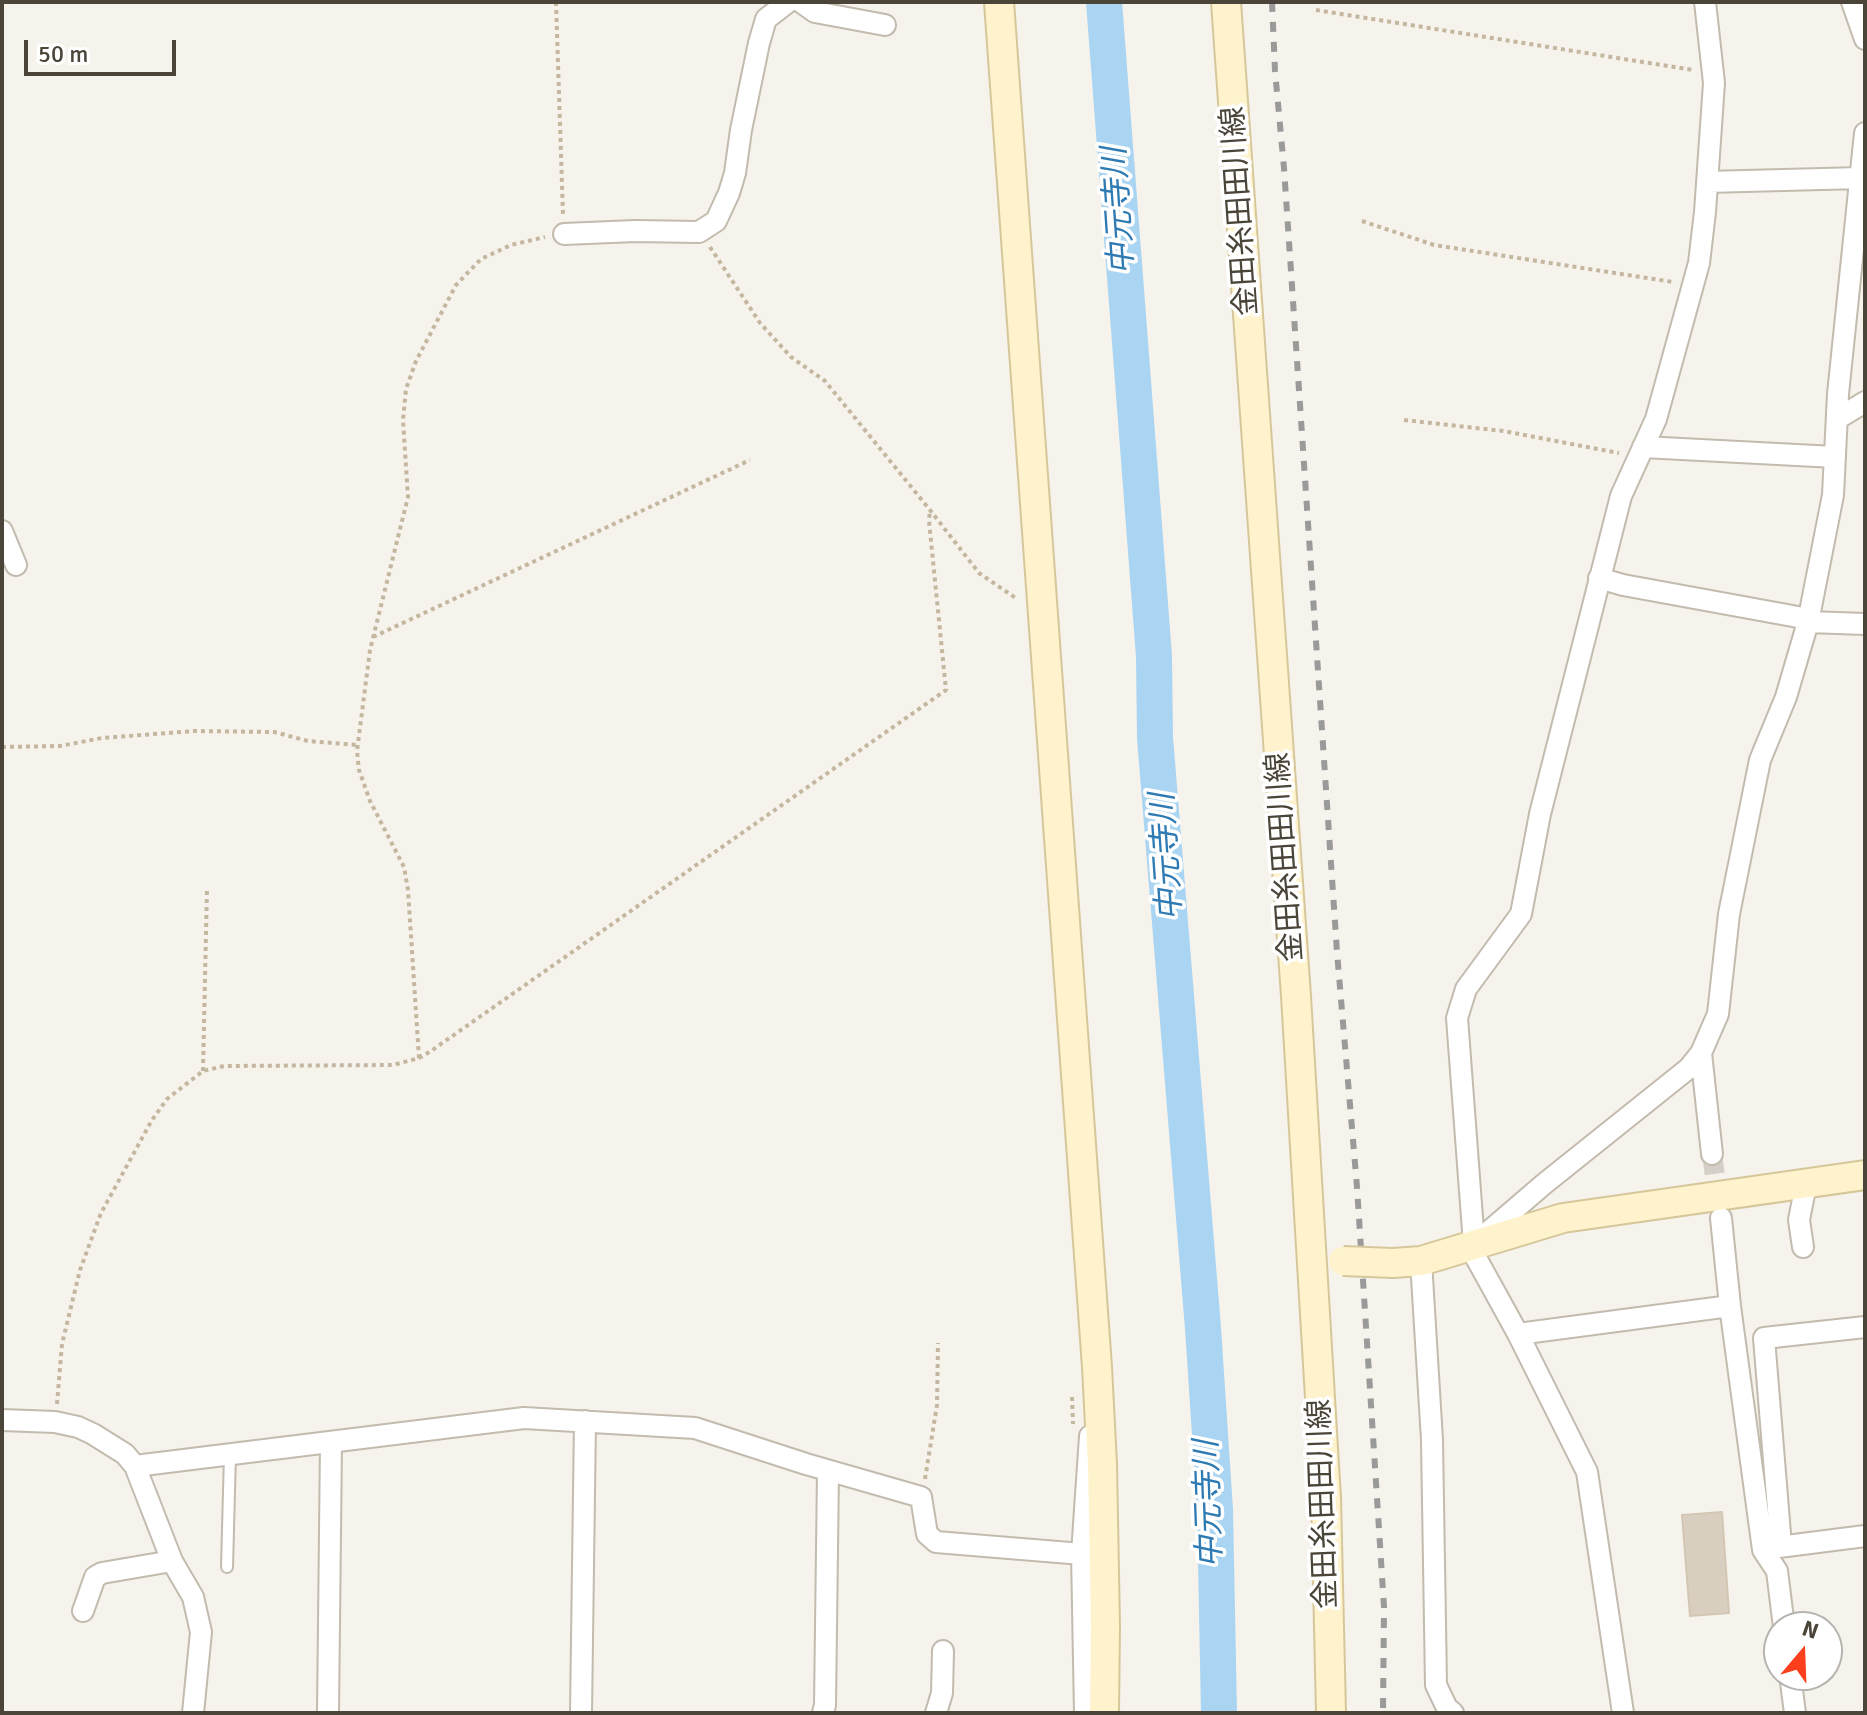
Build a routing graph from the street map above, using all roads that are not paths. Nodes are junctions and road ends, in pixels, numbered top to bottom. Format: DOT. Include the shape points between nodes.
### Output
graph roads {
  1 [pos="788,2"];
  2 [pos="801,2"];
  3 [pos="999,2"];
  4 [pos="1226,2"];
  5 [pos="1705,2"];
  6 [pos="1852,2"];
  7 [pos="885,25"];
  8 [pos="1865,39"];
  9 [pos="1865,133"];
  10 [pos="1860,178"];
  11 [pos="1707,182"];
  12 [pos="1860,223"];
  13 [pos="564,234"];
  14 [pos="1865,402"];
  15 [pos="1837,419"];
  16 [pos="1641,452"];
  17 [pos="1835,457"];
  18 [pos="2,531"];
  19 [pos="16,565"];
  20 [pos="1599,578"];
  21 [pos="1808,622"];
  22 [pos="1865,624"];
  23 [pos="1701,1053"];
  24 [pos="1712,1154"];
  25 [pos="1865,1175"];
  26 [pos="1806,1184"];
  27 [pos="1721,1218"];
  28 [pos="1474,1244"];
  29 [pos="1803,1247"];
  30 [pos="1311,1261"];
  31 [pos="1421,1261"];
  32 [pos="1730,1306"];
  33 [pos="1865,1327"];
  34 [pos="1518,1334"];
  35 [pos="2,1420"];
  36 [pos="585,1421"];
  37 [pos="1100,1429"];
  38 [pos="331,1442"];
  39 [pos="230,1454"];
  40 [pos="135,1466"];
  41 [pos="828,1471"];
  42 [pos="1865,1536"];
  43 [pos="1772,1548"];
  44 [pos="1082,1554"];
  45 [pos="172,1561"];
  46 [pos="227,1567"];
  47 [pos="83,1611"];
  48 [pos="1782,1611"];
  49 [pos="943,1651"];
  50 [pos="1792,1691"];
  51 [pos="193,1713"];
  52 [pos="328,1713"];
  53 [pos="581,1713"];
  54 [pos="823,1713"];
  55 [pos="936,1713"];
  56 [pos="1085,1713"];
  57 [pos="1104,1713"];
  58 [pos="1331,1713"];
  59 [pos="1453,1713"];
  60 [pos="1623,1713"];
  61 [pos="1795,1713"];
  1 -- 13 [label="street" via="766,19 735,173 716,221 699,232"];
  2 -- 7 [label="street" via="815,12"];
  3 -- 37 [label="street"];
  4 -- 30 [label="street, 金田糸田田川線"];
  5 -- 11 [label="street" via="1714,83"];
  6 -- 8 [label="street"];
  9 -- 10 [label="street"];
  10 -- 11 [label="street"];
  10 -- 12 [label="street"];
  11 -- 16 [label="street" via="1699,263 1656,419"];
  12 -- 15 [label="street"];
  14 -- 15 [label="street"];
  15 -- 17 [label="street"];
  16 -- 17 [label="street"];
  16 -- 20 [label="street" via="1621,496"];
  17 -- 21 [label="street" via="1833,495"];
  18 -- 19 [label="street"];
  20 -- 21 [label="street"];
  20 -- 28 [label="street" via="1540,814 1521,914 1466,989 1457,1018"];
  21 -- 22 [label="street"];
  21 -- 23 [label="street" via="1760,760 1729,914 1718,1014"];
  23 -- 24 [label="street"];
  23 -- 28 [label="street"];
  25 -- 26 [label="street"];
  26 -- 28 [label="street" via="1563,1218"];
  26 -- 29 [label="street" via="1799,1220"];
  27 -- 32 [label="street"];
  28 -- 31 [label="street"];
  28 -- 34 [label="street" via="1470,1247"];
  30 -- 31 [label="street, bridge"];
  30 -- 58 [label="street, 金田糸田田川線" via="1326,1498"];
  31 -- 59 [label="street" via="1432,1440 1436,1685"];
  32 -- 34 [label="street"];
  32 -- 43 [label="street"];
  33 -- 43 [label="street" via="1764,1338"];
  34 -- 60 [label="street" via="1587,1472"];
  35 -- 40 [label="street" via="78,1427 125,1454"];
  36 -- 38 [label="street" via="524,1418"];
  36 -- 41 [label="street" via="695,1428"];
  36 -- 53 [label="street"];
  37 -- 44 [label="street" via="1089,1437"];
  37 -- 57 [label="street"];
  38 -- 39 [label="street"];
  38 -- 52 [label="street"];
  39 -- 40 [label="street"];
  39 -- 46 [label="lane"];
  40 -- 45 [label="street"];
  41 -- 44 [label="street" via="921,1497 927,1534 936,1542"];
  41 -- 54 [label="street"];
  42 -- 43 [label="street"];
  43 -- 48 [label="street"];
  44 -- 56 [label="street"];
  45 -- 47 [label="street" via="102,1573 95,1577"];
  45 -- 51 [label="street" via="193,1597 201,1632"];
  49 -- 55 [label="street"];
  50 -- 61 [label="street"];
}
